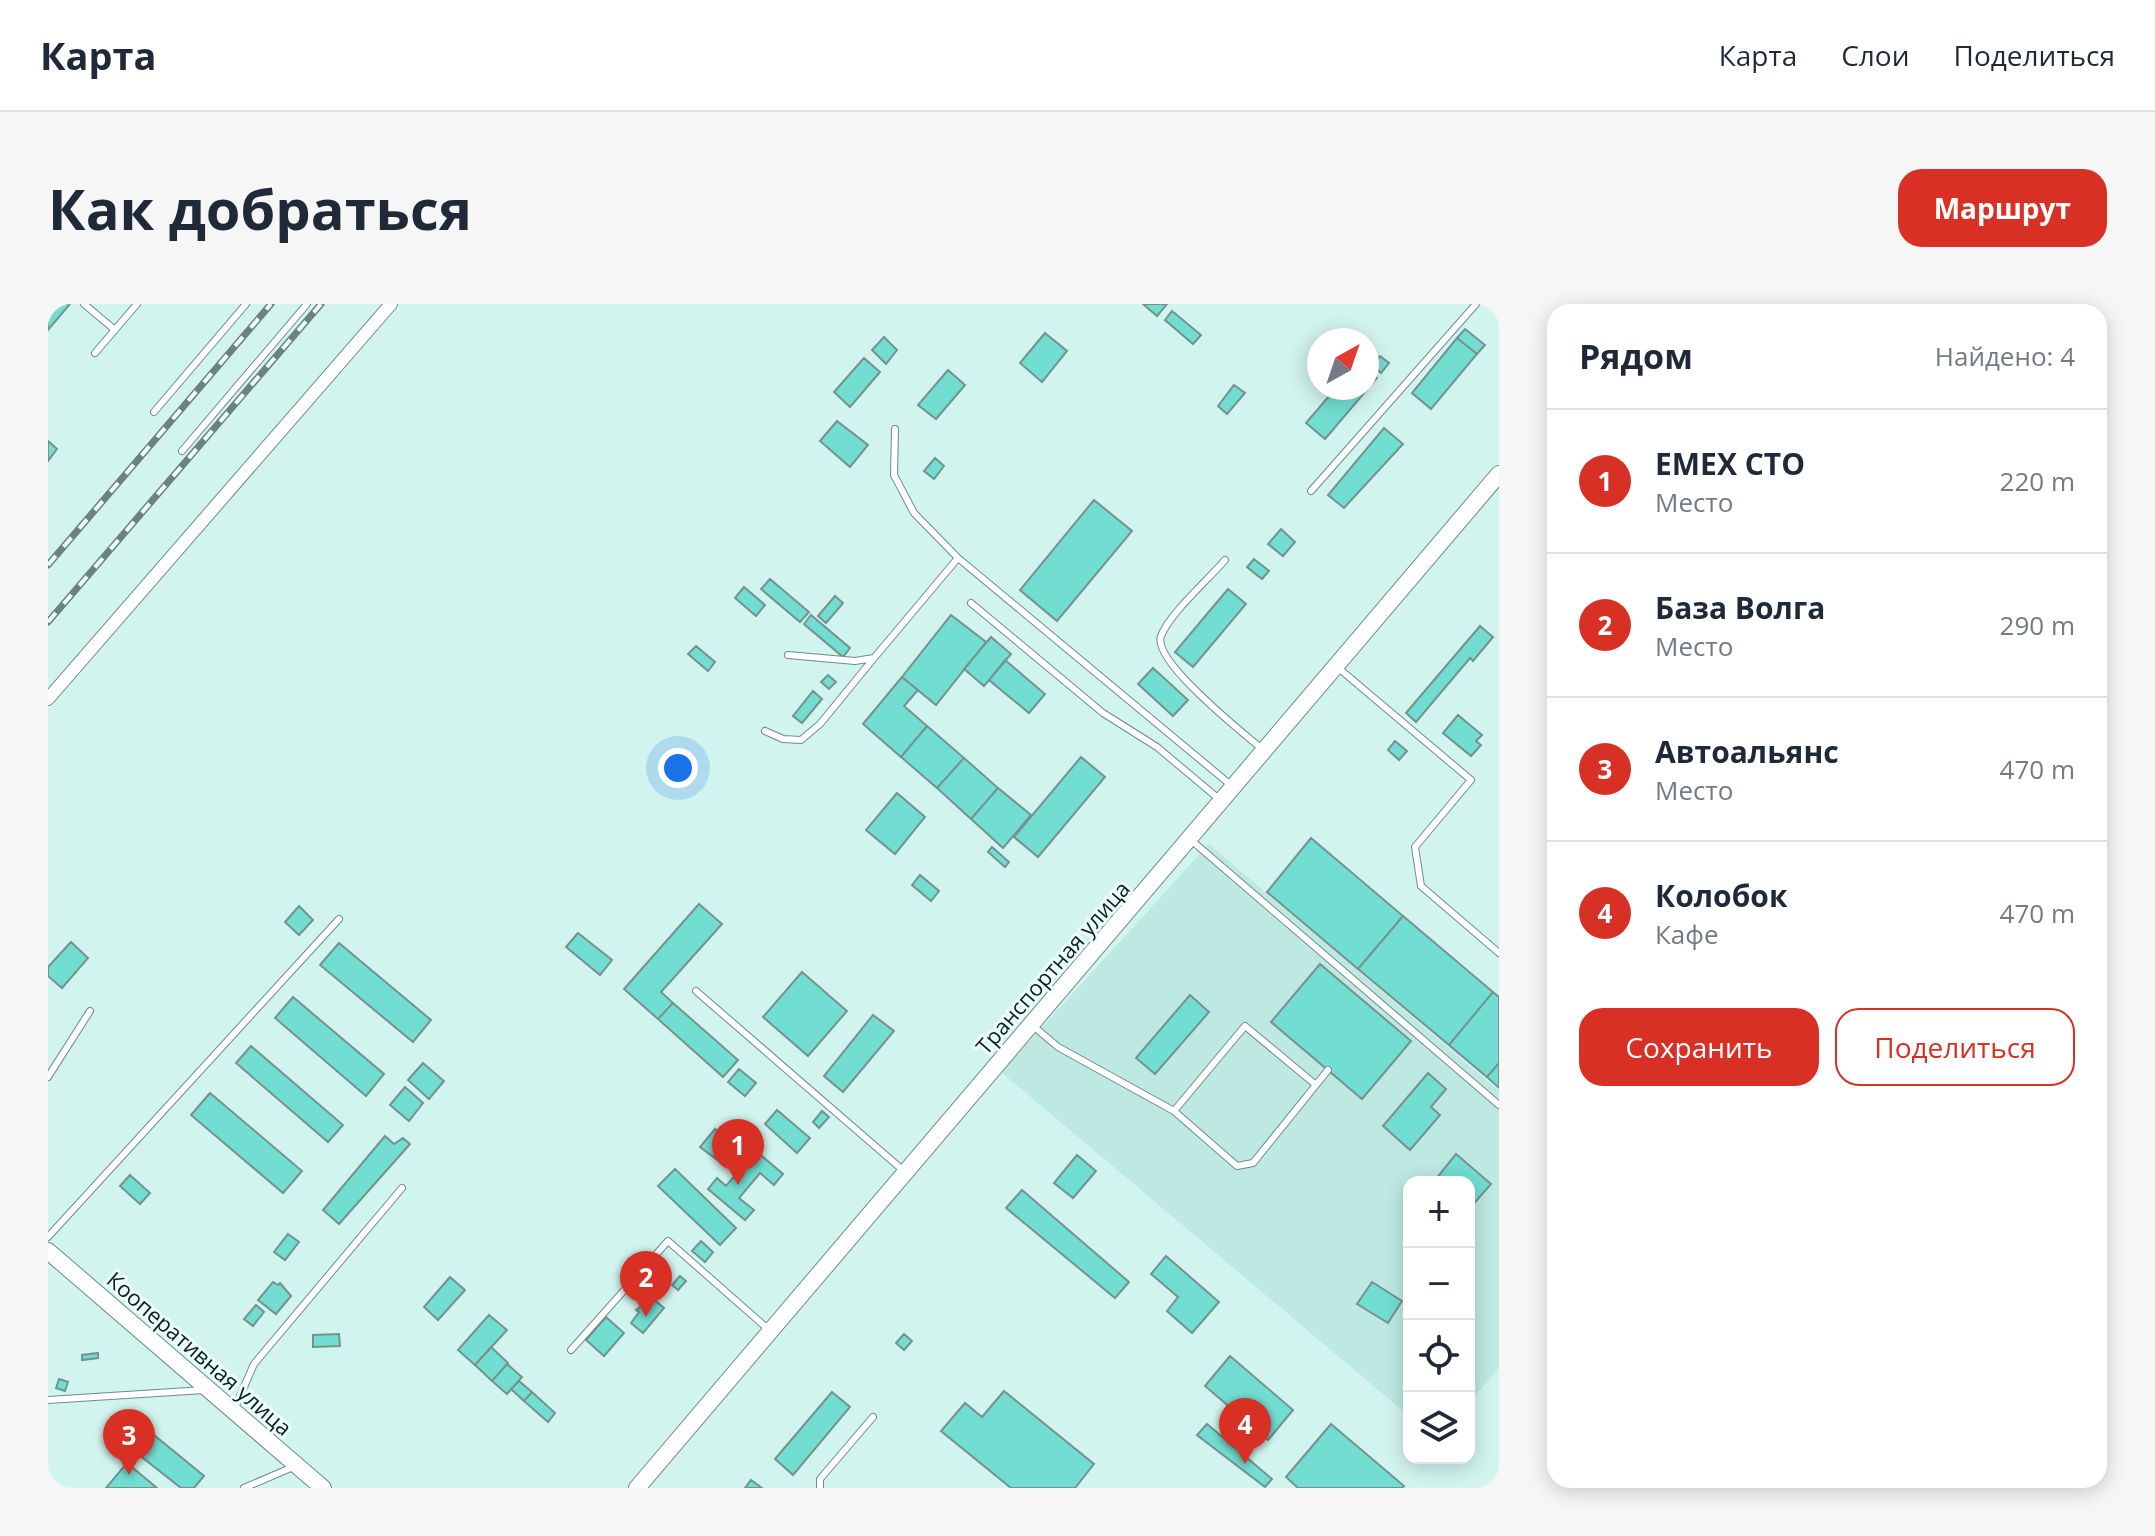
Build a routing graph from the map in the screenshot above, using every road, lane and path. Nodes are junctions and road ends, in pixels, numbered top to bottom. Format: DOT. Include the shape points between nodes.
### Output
graph roads {
  1 [pos="84,304"];
  2 [pos="137,304"];
  3 [pos="246,304"];
  4 [pos="307,304"];
  5 [pos="391,304"];
  6 [pos="1476,304"];
  7 [pos="115,330"];
  8 [pos="95,353"];
  9 [pos="154,412"];
  10 [pos="895,429"];
  11 [pos="182,451"];
  12 [pos="1499,474"];
  13 [pos="1311,491"];
  14 [pos="958,558"];
  15 [pos="1225,560"];
  16 [pos="971,603"];
  17 [pos="788,655"];
  18 [pos="874,658"];
  19 [pos="1336,666"];
  20 [pos="48,699"];
  21 [pos="765,731"];
  22 [pos="1265,752"];
  23 [pos="1234,788"];
  24 [pos="1222,801"];
  25 [pos="1191,840"];
  26 [pos="339,919"];
  27 [pos="1499,953"];
  28 [pos="696,991"];
  29 [pos="90,1011"];
  30 [pos="1032,1025"];
  31 [pos="1328,1070"];
  32 [pos="48,1077"];
  33 [pos="1316,1085"];
  34 [pos="1499,1105"];
  35 [pos="1174,1111"];
  36 [pos="905,1172"];
  37 [pos="402,1188"];
  38 [pos="48,1237"];
  39 [pos="48,1251"];
  40 [pos="770,1332"];
  41 [pos="571,1350"];
  42 [pos="208,1389"];
  43 [pos="48,1400"];
  44 [pos="234,1410"];
  45 [pos="873,1417"];
  46 [pos="297,1466"];
  47 [pos="244,1488"];
  48 [pos="323,1488"];
  49 [pos="637,1488"];
  50 [pos="820,1488"];
  1 -- 7 [label="lane"];
  2 -- 7 [label="lane"];
  3 -- 9 [label="lane"];
  4 -- 11 [label="lane"];
  5 -- 20 [label="street"];
  6 -- 13 [label="lane"];
  7 -- 8 [label="lane"];
  10 -- 14 [label="lane" via="894,475 914,513"];
  12 -- 19 [label="street, Транспортная улица"];
  14 -- 18 [label="lane"];
  14 -- 23 [label="lane"];
  15 -- 22 [label="lane" via="1161,635 1161,652"];
  16 -- 24 [label="lane" via="1103,713 1157,747"];
  17 -- 18 [label="lane"];
  18 -- 21 [label="lane" via="801,740"];
  19 -- 22 [label="street, Транспортная улица"];
  19 -- 27 [label="lane" via="1471,780 1415,847 1421,886"];
  22 -- 23 [label="street, Транспортная улица"];
  23 -- 24 [label="street, Транспортная улица"];
  24 -- 25 [label="street, Транспортная улица"];
  25 -- 30 [label="street, Транспортная улица"];
  25 -- 34 [label="lane"];
  26 -- 38 [label="lane"];
  28 -- 36 [label="lane"];
  29 -- 32 [label="lane"];
  30 -- 35 [label="lane" via="1058,1047"];
  30 -- 36 [label="street, Транспортная улица"];
  31 -- 33 [label="lane"];
  33 -- 35 [label="lane" via="1253,1163 1237,1166"];
  33 -- 35 [label="lane" via="1245,1026"];
  36 -- 40 [label="street, Транспортная улица"];
  37 -- 44 [label="lane" via="254,1364"];
  39 -- 42 [label="street, Кооперативная улица"];
  40 -- 41 [label="lane" via="668,1241"];
  40 -- 49 [label="street, Транспортная улица"];
  42 -- 43 [label="lane"];
  42 -- 44 [label="street, Кооперативная улица"];
  44 -- 46 [label="street, Кооперативная улица"];
  45 -- 50 [label="lane" via="820,1479"];
  46 -- 47 [label="lane"];
  46 -- 48 [label="street, Кооперативная улица"];
}
